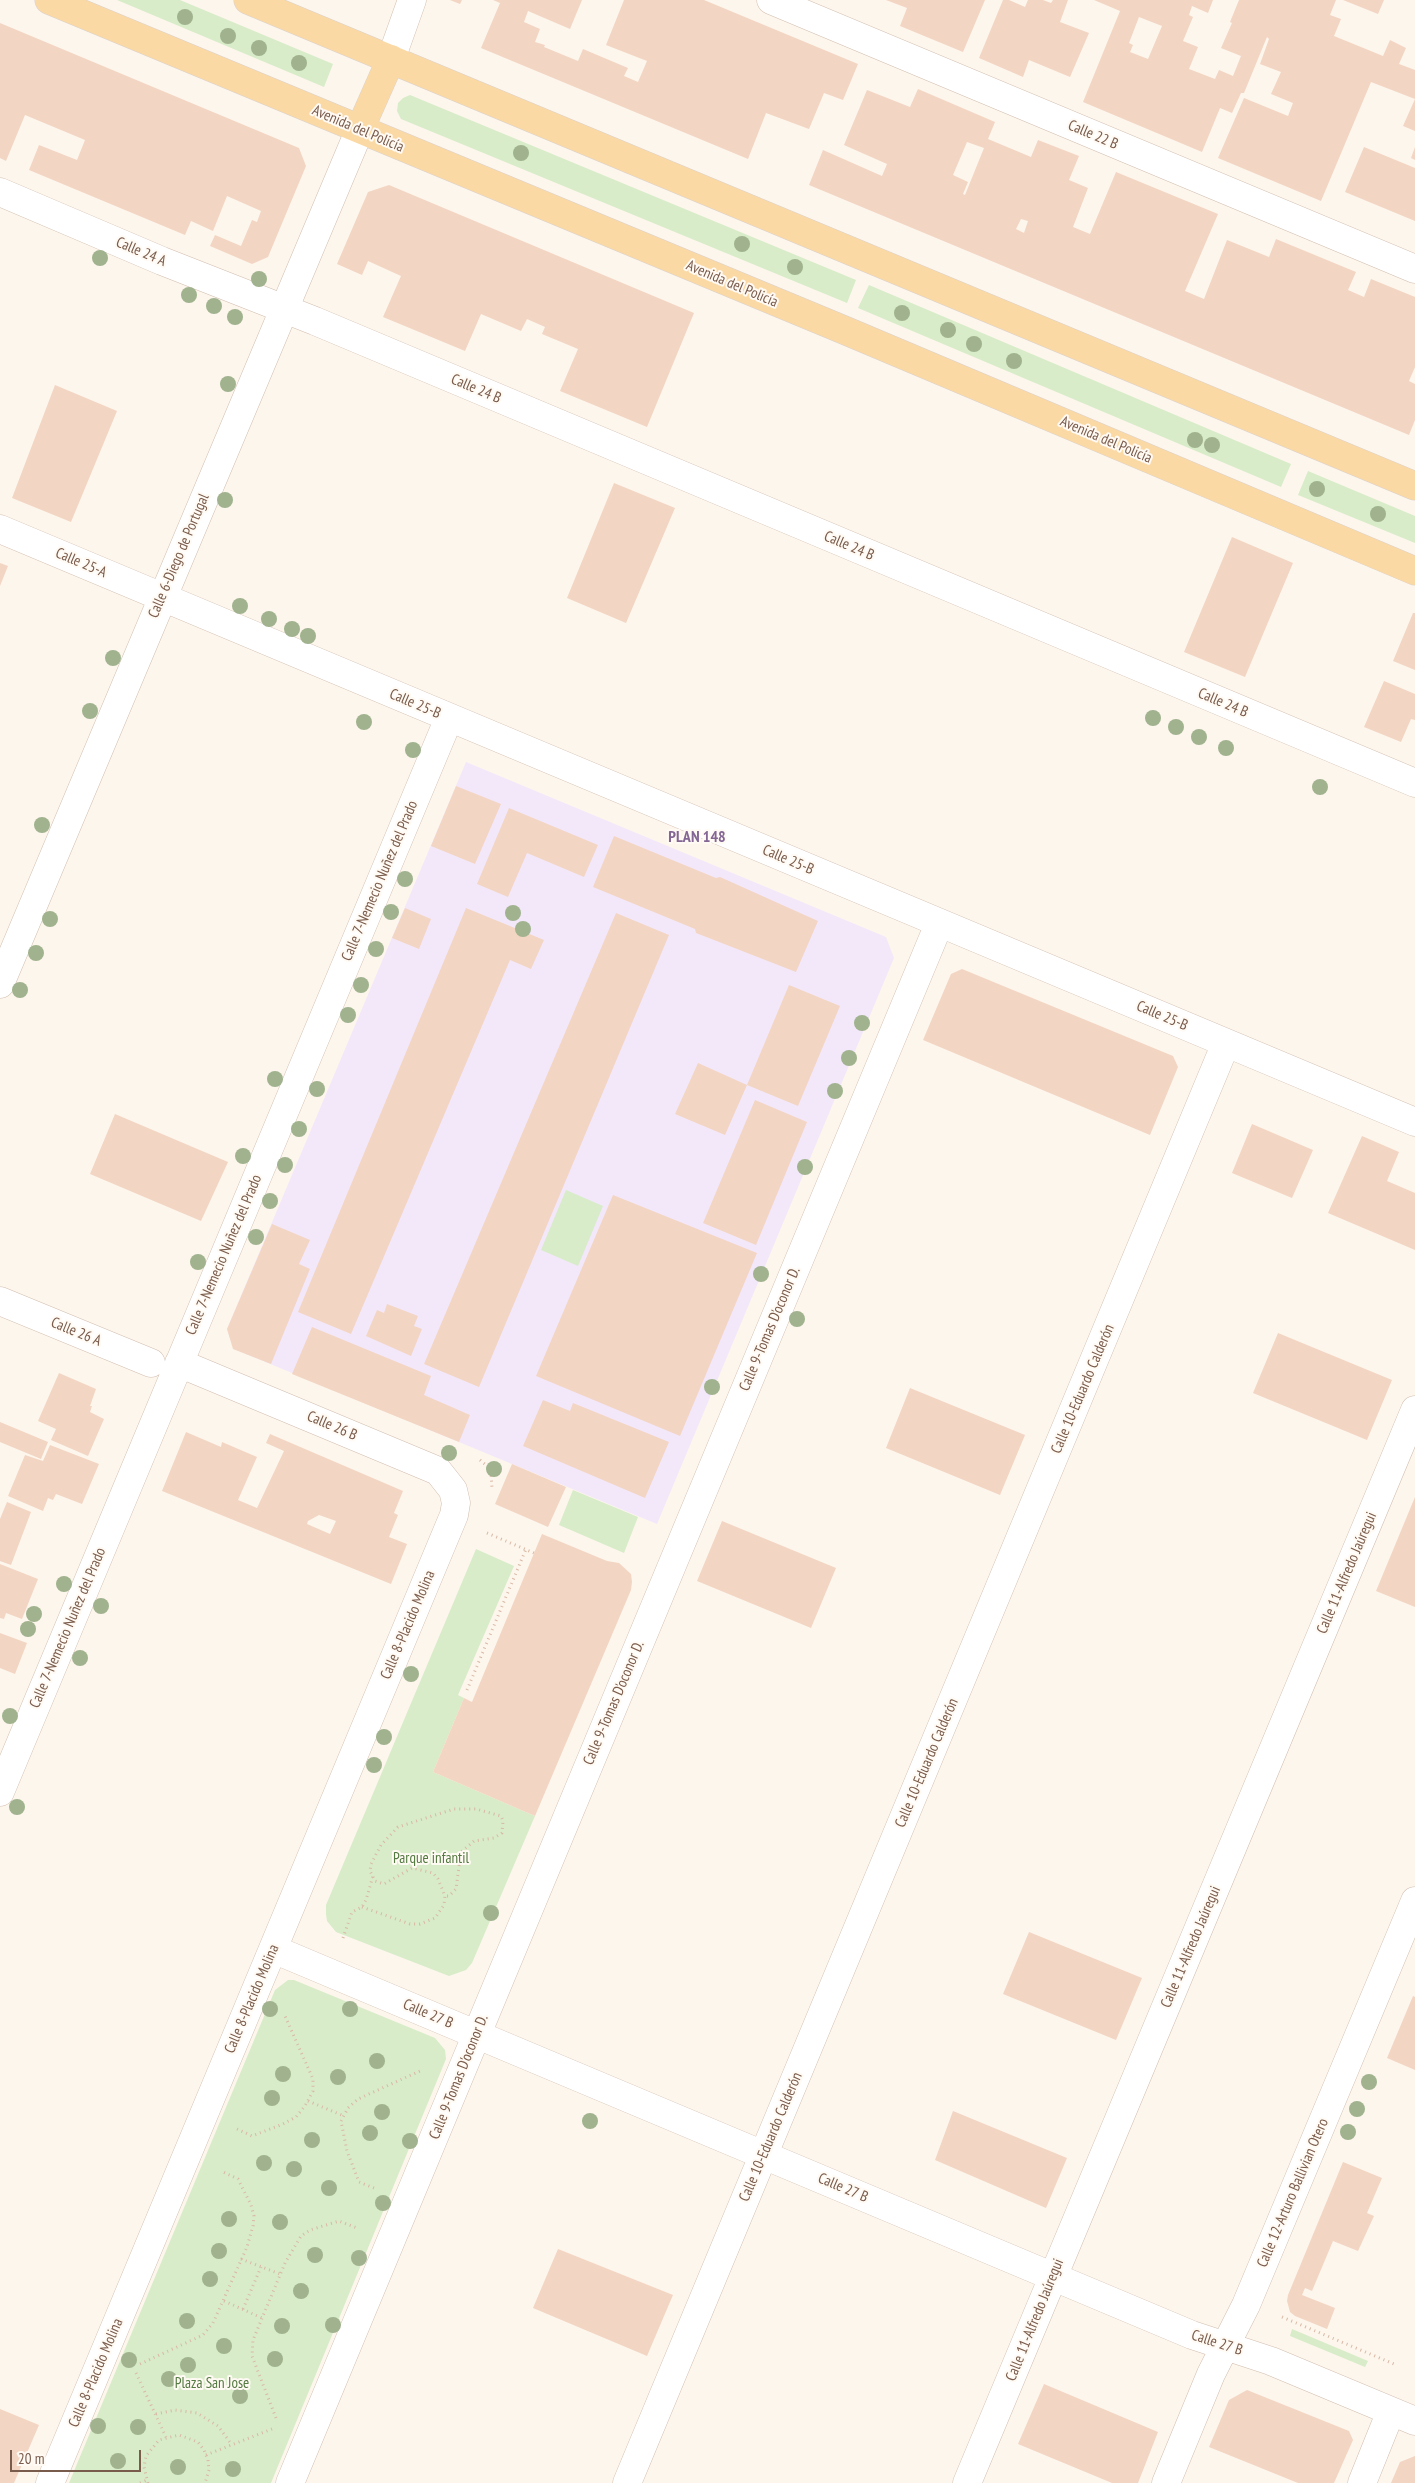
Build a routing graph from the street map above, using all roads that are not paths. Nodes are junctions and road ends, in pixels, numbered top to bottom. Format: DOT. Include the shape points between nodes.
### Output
graph roads {
  1 [pos="49,0"];
  2 [pos="248,0"];
  3 [pos="412,0"];
  4 [pos="771,0"];
  5 [pos="391,59"];
  6 [pos="360,130"];
  7 [pos="0,192"];
  8 [pos="1415,269"];
  9 [pos="284,310"];
  10 [pos="1415,486"];
  11 [pos="0,529"];
  12 [pos="1415,571"];
  13 [pos="162,597"];
  14 [pos="449,718"];
  15 [pos="1415,783"];
  16 [pos="940,924"];
  17 [pos="0,984"];
  18 [pos="1226,1043"];
  19 [pos="1415,1122"];
  20 [pos="0,1301"];
  21 [pos="179,1363"];
  22 [pos="151,1364"];
  23 [pos="1415,1410"];
  24 [pos="454,1515"];
  25 [pos="0,1792"];
  26 [pos="1415,1901"];
  27 [pos="273,1949"];
  28 [pos="476,2034"];
  29 [pos="764,2155"];
  30 [pos="1053,2276"];
  31 [pos="1225,2346"];
  32 [pos="1403,2416"];
  33 [pos="50,2483"];
  34 [pos="290,2483"];
  35 [pos="628,2483"];
  36 [pos="967,2483"];
  37 [pos="1166,2483"];
  38 [pos="1362,2483"];
  1 -- 6 [label="main road, Avenida del Policía"];
  2 -- 5 [label="main road"];
  3 -- 5 [label="street"];
  4 -- 8 [label="street, Calle 22 B"];
  5 -- 6 [label="main road"];
  5 -- 10 [label="main road"];
  6 -- 9 [label="street, Calle 6-Diego de Portugal"];
  6 -- 12 [label="main road, Avenida del Policía"];
  7 -- 9 [label="street, Calle 24 A"];
  9 -- 13 [label="street, Calle 6-Diego de Portugal"];
  9 -- 15 [label="street, Calle 24 B"];
  11 -- 13 [label="street, Calle 25-A"];
  13 -- 14 [label="street, Calle 25-B"];
  13 -- 17 [label="street, Calle 6-Diego de Portugal"];
  14 -- 16 [label="street, Calle 25-B"];
  14 -- 21 [label="street, Calle 7-Nemecio Nuñez del Prado"];
  16 -- 18 [label="street, Calle 25-B"];
  16 -- 28 [label="street, Calle 9-Tomas D'oconor D."];
  18 -- 19 [label="street, Calle 25-B"];
  18 -- 29 [label="street, Calle 10-Eduardo Calderón"];
  20 -- 22 [label="street, Calle 26 A"];
  21 -- 24 [label="street, Calle 26 B" via="438,1471 453,1490"];
  21 -- 25 [label="street, Calle 7-Nemecio Nuñez del Prado"];
  23 -- 30 [label="street, Calle 11-Alfredo Jaúregui"];
  24 -- 27 [label="street, Calle 8-Placido Molina"];
  26 -- 31 [label="street, Calle 12-Arturo Ballivian Otero" via="1250,2296"];
  27 -- 28 [label="street, Calle 27 B"];
  27 -- 33 [label="street, Calle 8-Placido Molina"];
  28 -- 29 [label="street, Calle 27 B"];
  28 -- 34 [label="street, Calle 9-Tomas D'oconor D."];
  29 -- 30 [label="street, Calle 27 B"];
  29 -- 35 [label="street, Calle 10-Eduardo Calderón"];
  30 -- 31 [label="street, Calle 27 B"];
  30 -- 36 [label="street, Calle 11-Alfredo Jaúregui"];
  31 -- 32 [label="street, Calle 27 B" via="1272,2360"];
  31 -- 37 [label="street, Calle 12-Arturo Ballivian Otero"];
  32 -- 38 [label="street"];
}
